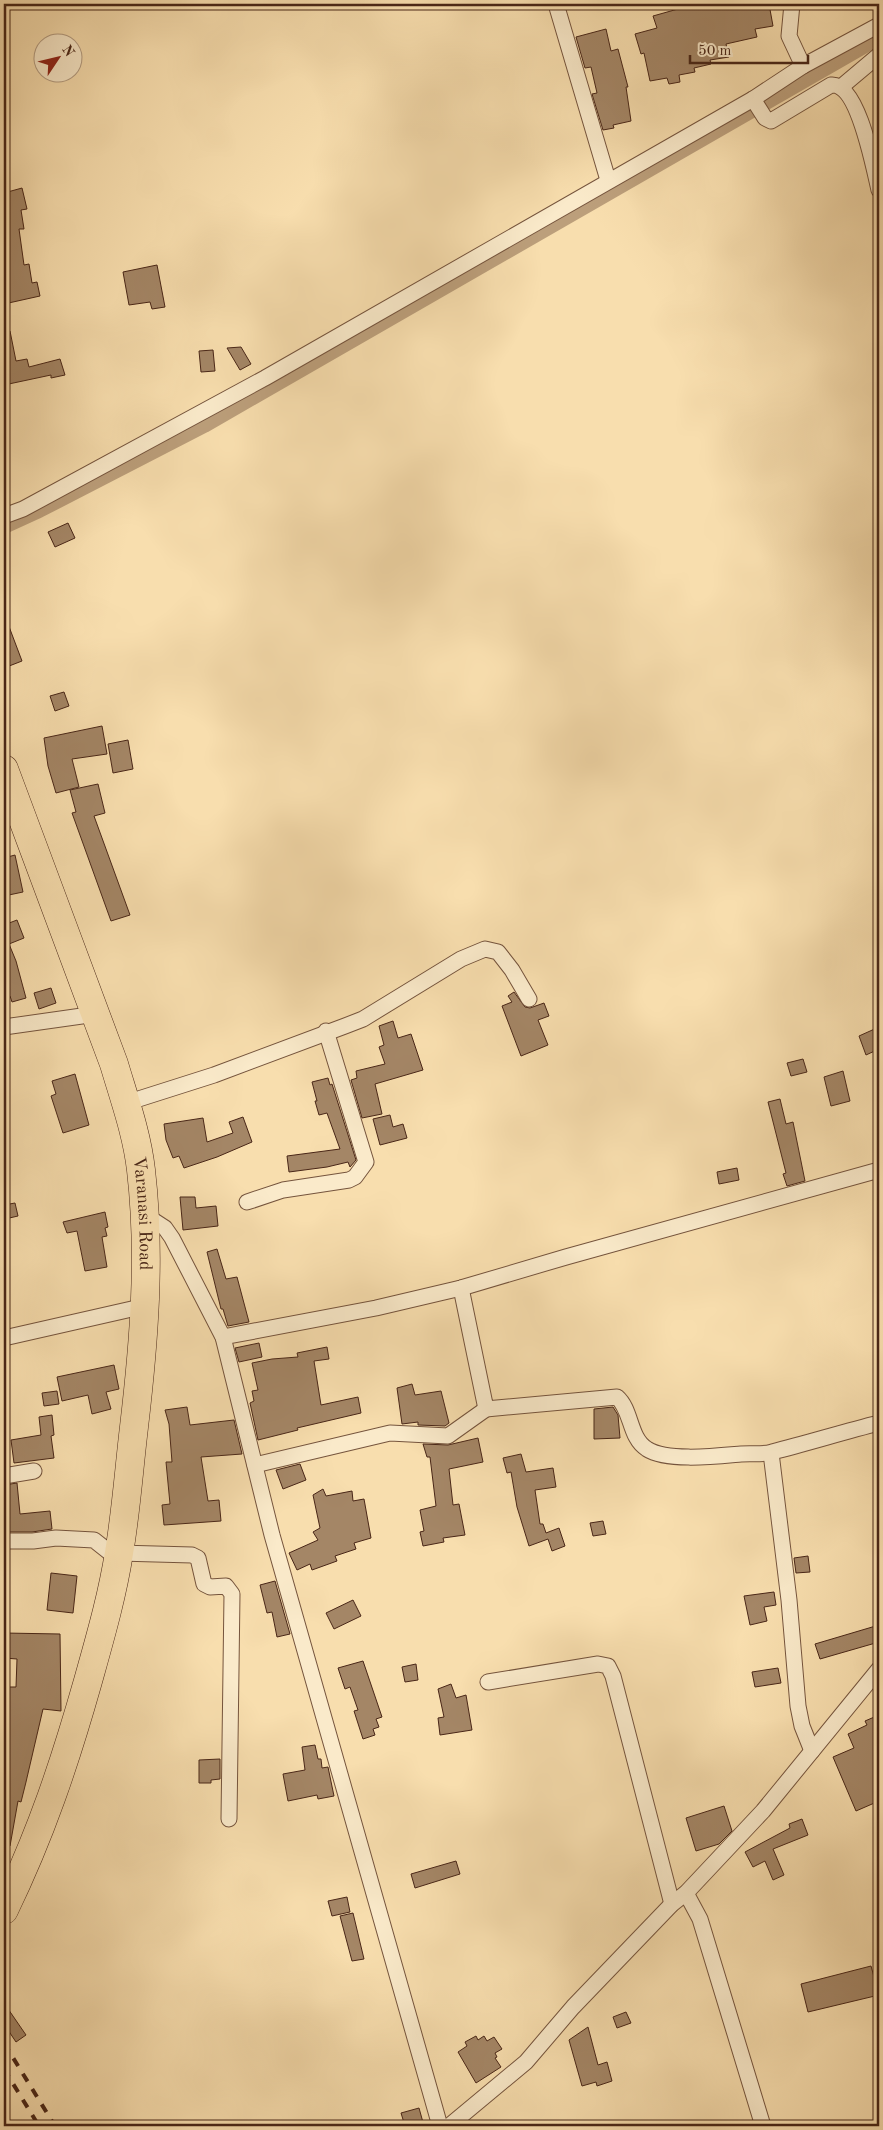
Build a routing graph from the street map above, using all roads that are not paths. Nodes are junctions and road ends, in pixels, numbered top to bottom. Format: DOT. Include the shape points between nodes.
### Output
graph roads {
  1 [pos="556,4"];
  2 [pos="792,4"];
  3 [pos="879,25"];
  4 [pos="879,55"];
  5 [pos="803,66"];
  6 [pos="841,87"];
  7 [pos="754,100"];
  8 [pos="608,180"];
  9 [pos="879,190"];
  10 [pos="4,516"];
  11 [pos="4,769"];
  12 [pos="529,999"];
  13 [pos="96,1014"];
  14 [pos="4,1027"];
  15 [pos="326,1032"];
  16 [pos="126,1103"];
  17 [pos="879,1170"];
  18 [pos="247,1202"];
  19 [pos="145,1214"];
  20 [pos="461,1288"];
  21 [pos="145,1306"];
  22 [pos="223,1337"];
  23 [pos="4,1338"];
  24 [pos="486,1409"];
  25 [pos="879,1423"];
  26 [pos="771,1453"];
  27 [pos="255,1465"];
  28 [pos="34,1471"];
  29 [pos="4,1476"];
  30 [pos="4,1541"];
  31 [pos="119,1556"];
  32 [pos="879,1669"];
  33 [pos="488,1682"];
  34 [pos="812,1751"];
  35 [pos="229,1819"];
  36 [pos="686,1893"];
  37 [pos="672,1904"];
  38 [pos="4,1910"];
  39 [pos="440,2126"];
  40 [pos="449,2126"];
  41 [pos="763,2126"];
  1 -- 8 [label="street"];
  2 -- 5 [label="street" via="789,36"];
  3 -- 5 [label="street"];
  4 -- 6 [label="street"];
  5 -- 7 [label="street"];
  6 -- 7 [label="street" via="831,85 776,120 765,118"];
  6 -- 9 [label="street" via="852,100 868,139"];
  7 -- 8 [label="street"];
  8 -- 10 [label="street" via="264,378 23,509"];
  11 -- 13 [label="highway, Varanasi Road"];
  12 -- 15 [label="street" via="498,952 485,949 461,959 363,1018"];
  13 -- 14 [label="street"];
  13 -- 16 [label="highway, Varanasi Road"];
  15 -- 16 [label="street"];
  15 -- 18 [label="street" via="366,1162 349,1180 283,1190"];
  16 -- 19 [label="highway, Varanasi Road" via="141,1167"];
  17 -- 20 [label="street"];
  19 -- 21 [label="highway, Varanasi Road"];
  19 -- 22 [label="street" via="165,1228 172,1238"];
  20 -- 22 [label="street"];
  20 -- 24 [label="street"];
  21 -- 23 [label="street"];
  21 -- 31 [label="highway, Varanasi Road"];
  22 -- 27 [label="street"];
  24 -- 26 [label="street" via="617,1398 622,1402 641,1444 656,1454 706,1458"];
  24 -- 27 [label="street" via="448,1436 390,1433"];
  25 -- 26 [label="street"];
  26 -- 34 [label="street" via="798,1706"];
  27 -- 39 [label="street"];
  28 -- 29 [label="street"];
  30 -- 31 [label="street" via="94,1540"];
  31 -- 35 [label="street" via="192,1555 198,1558 204,1584 226,1586 232,1594"];
  31 -- 38 [label="highway, Varanasi Road" via="107,1615 65,1761 30,1854"];
  32 -- 34 [label="street"];
  33 -- 37 [label="street" via="598,1664 608,1666"];
  34 -- 36 [label="street" via="763,1811"];
  36 -- 37 [label="street"];
  36 -- 41 [label="street" via="700,1919"];
  37 -- 40 [label="street" via="573,2007 526,2062"];
}
